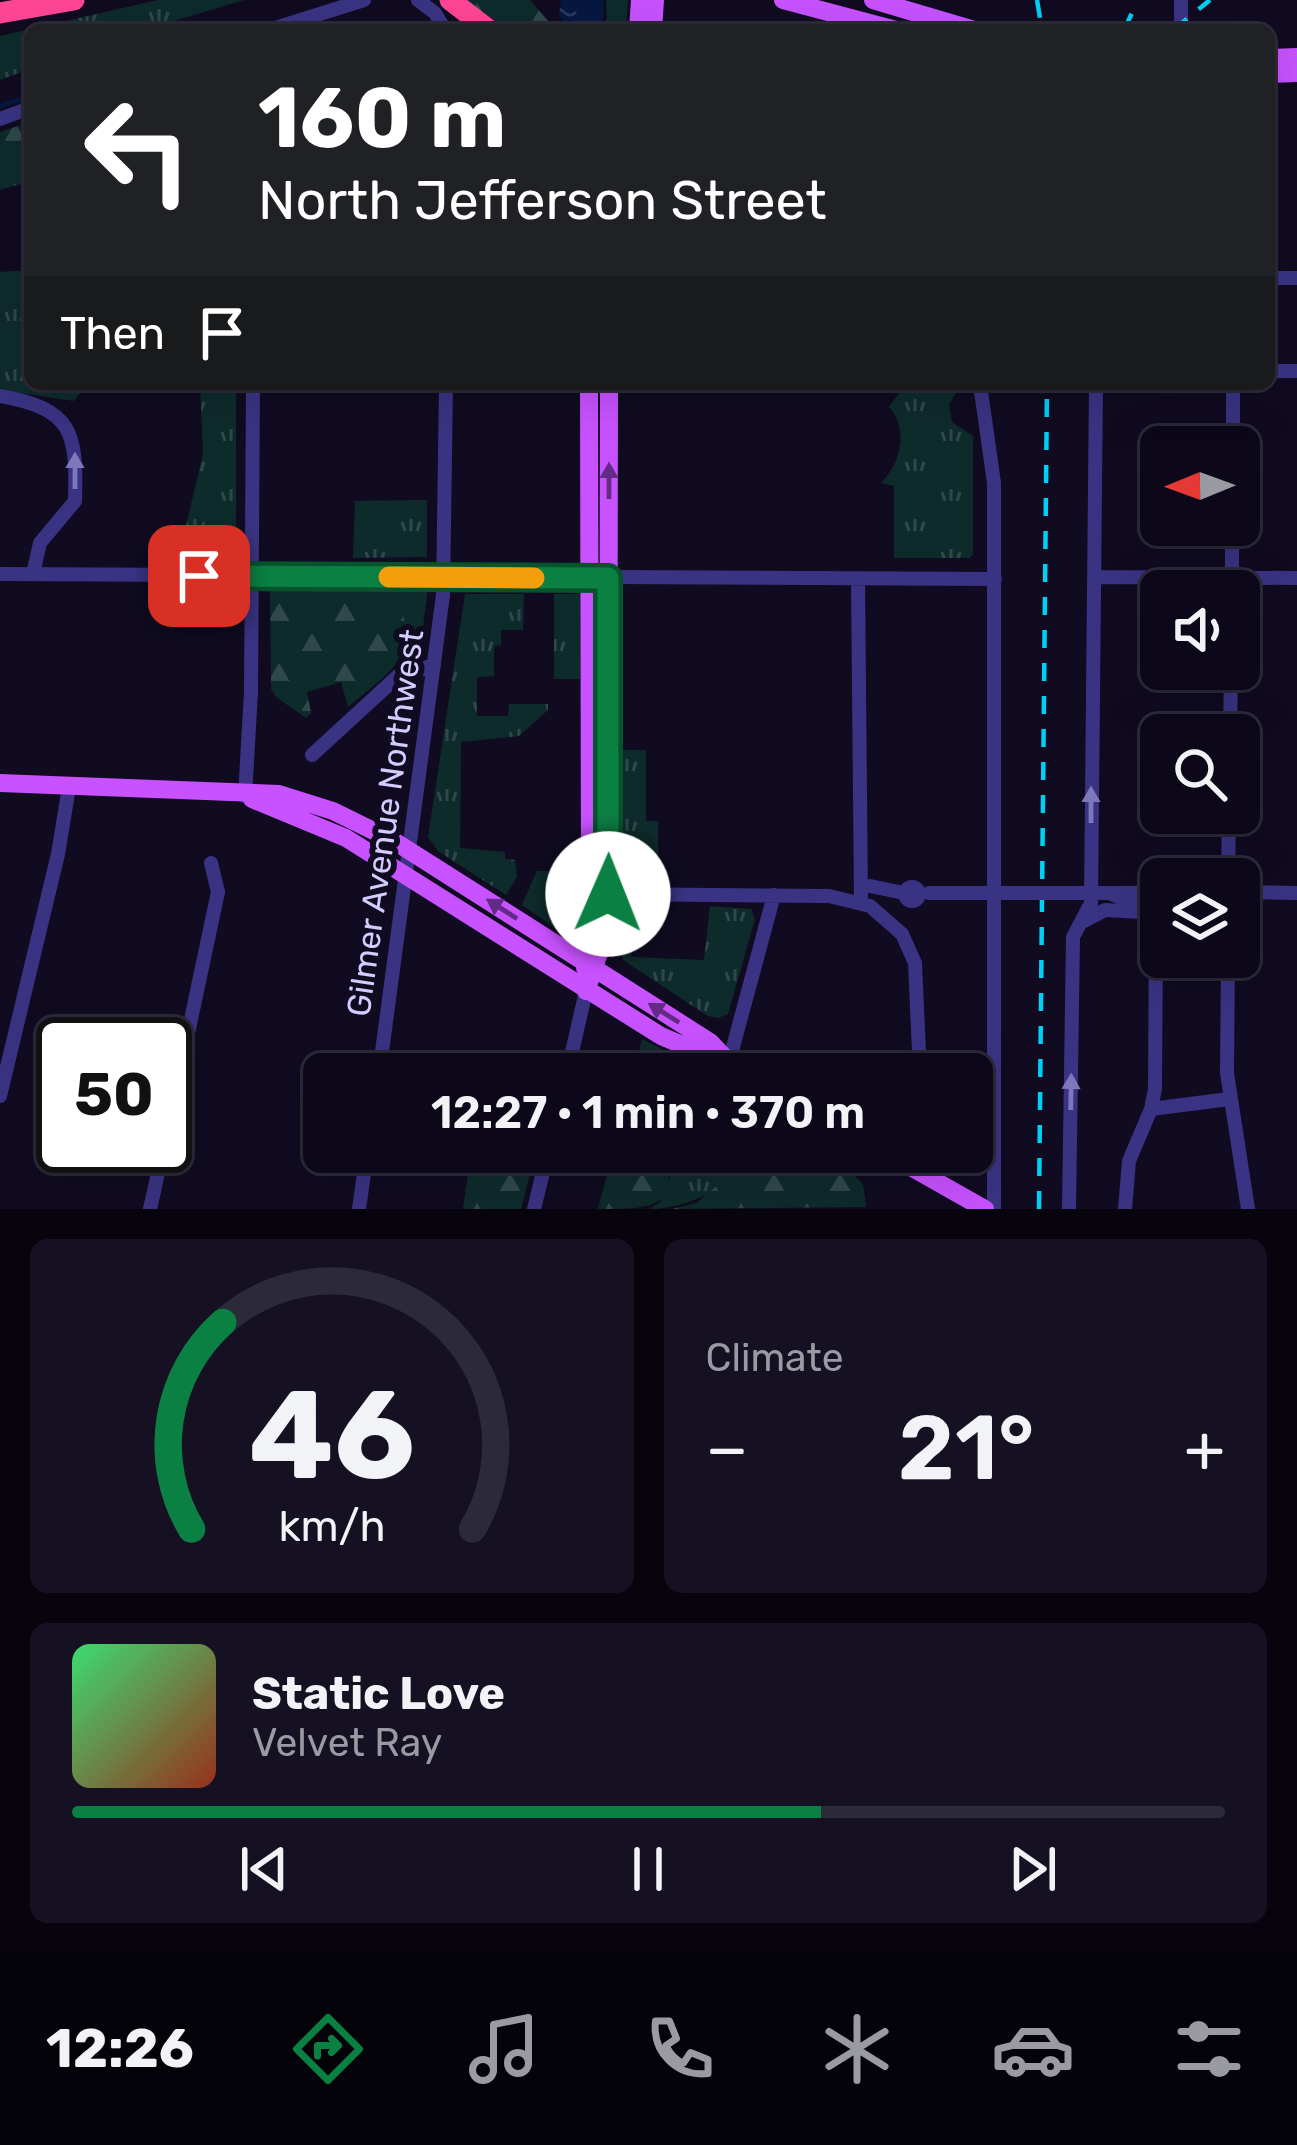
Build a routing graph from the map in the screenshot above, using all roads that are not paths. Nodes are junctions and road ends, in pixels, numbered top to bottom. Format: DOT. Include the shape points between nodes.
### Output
graph roads {
  1 [pos="74,0"];
  2 [pos="364,0"];
  3 [pos="418,0"];
  4 [pos="450,0"];
  5 [pos="783,0"];
  6 [pos="873,0"];
  7 [pos="915,7"];
  8 [pos="0,13"];
  9 [pos="288,24"];
  10 [pos="441,24"];
  11 [pos="481,24"];
  12 [pos="873,24"];
  13 [pos="959,24"];
  14 [pos="253,390"];
  15 [pos="446,390"];
  16 [pos="589,390"];
  17 [pos="609,390"];
  18 [pos="981,390"];
  19 [pos="1096,390"];
  20 [pos="1233,390"];
  21 [pos="0,396"];
  22 [pos="1233,426"];
  23 [pos="0,574"];
  24 [pos="33,574"];
  25 [pos="251,577"];
  26 [pos="1094,577"];
  27 [pos="443,578"];
  28 [pos="599,578"];
  29 [pos="1297,578"];
  30 [pos="858,579"];
  31 [pos="994,579"];
  32 [pos="1140,579"];
  33 [pos="1260,581"];
  34 [pos="434,665"];
  35 [pos="312,754"];
  36 [pos="0,783"];
  37 [pos="69,787"];
  38 [pos="245,796"];
  39 [pos="409,850"];
  40 [pos="211,863"];
  41 [pos="1091,866"];
  42 [pos="405,875"];
  43 [pos="870,886"];
  44 [pos="1260,892"];
  45 [pos="1140,893"];
  46 [pos="1297,893"];
  47 [pos="608,894"];
  48 [pos="774,896"];
  49 [pos="860,902"];
  50 [pos="1140,905"];
  51 [pos="1140,912"];
  52 [pos="1084,921"];
  53 [pos="590,965"];
  54 [pos="1156,978"];
  55 [pos="1228,978"];
  56 [pos="586,991"];
  57 [pos="192,1017"];
  58 [pos="382,1053"];
  59 [pos="572,1053"];
  60 [pos="696,1053"];
  61 [pos="720,1053"];
  62 [pos="731,1053"];
  63 [pos="919,1053"];
  64 [pos="0,1096"];
  65 [pos="1229,1099"];
  66 [pos="1151,1109"];
  67 [pos="994,1153"];
  68 [pos="158,1173"];
  69 [pos="365,1173"];
  70 [pos="543,1173"];
  71 [pos="923,1173"];
  72 [pos="149,1209"];
  73 [pos="359,1209"];
  74 [pos="534,1209"];
  75 [pos="989,1209"];
  76 [pos="1070,1209"];
  77 [pos="1125,1209"];
  78 [pos="1248,1209"];
  1 -- 8 [label="highway"];
  2 -- 9 [label="street"];
  3 -- 10 [label="street"];
  4 -- 11 [label="highway"];
  5 -- 12 [label="main road"];
  6 -- 7 [label="main road"];
  7 -- 13 [label="main road"];
  14 -- 25 [label="street"];
  15 -- 27 [label="street, Gilmer Avenue Northwest"];
  16 -- 28 [label="main road"];
  28 -- 17 [label="main road, one-way"];
  18 -- 31 [label="street" via="992,454"];
  19 -- 26 [label="street"];
  20 -- 22 [label="street"];
  24 -- 21 [label="street, one-way" via="40,543 75,501 74,441 40,404"];
  23 -- 24 [label="street"];
  24 -- 25 [label="street"];
  25 -- 27 [label="street"];
  25 -- 38 [label="street"];
  26 -- 32 [label="street"];
  41 -- 26 [label="street, one-way"];
  27 -- 28 [label="street"];
  27 -- 34 [label="street, Gilmer Avenue Northwest"];
  28 -- 30 [label="street"];
  28 -- 47 [label="main road"];
  28 -- 53 [label="main road"];
  29 -- 33 [label="street"];
  30 -- 31 [label="street"];
  30 -- 49 [label="street"];
  31 -- 67 [label="street"];
  34 -- 35 [label="street" via="398,676"];
  34 -- 39 [label="street, Gilmer Avenue Northwest"];
  36 -- 37 [label="main road"];
  37 -- 38 [label="main road"];
  37 -- 64 [label="street"];
  38 -- 39 [label="main road" via="311,803"];
  38 -- 42 [label="main road" via="323,826"];
  39 -- 42 [label="street, Gilmer Avenue Northwest"];
  53 -- 39 [label="main road, one-way"];
  40 -- 57 [label="street" via="218,892"];
  41 -- 50 [label="street" via="1111,893"];
  41 -- 52 [label="street"];
  42 -- 56 [label="main road"];
  42 -- 58 [label="street, Gilmer Avenue Northwest"];
  43 -- 45 [label="street, bridge"];
  44 -- 46 [label="street"];
  47 -- 48 [label="street"];
  47 -- 53 [label="main road" via="605,935"];
  48 -- 49 [label="street"];
  48 -- 62 [label="street"];
  49 -- 63 [label="street" via="892,923 915,963"];
  51 -- 52 [label="street" via="1105,910"];
  76 -- 52 [label="street, one-way" via="1073,938"];
  53 -- 56 [label="main road"];
  61 -- 53 [label="main road, one-way"];
  54 -- 66 [label="street"];
  55 -- 65 [label="street"];
  56 -- 59 [label="street"];
  56 -- 60 [label="main road"];
  65 -- 66 [label="street"];
  65 -- 78 [label="street"];
  66 -- 77 [label="street" via="1129,1161"];
  67 -- 75 [label="street"];
  68 -- 72 [label="street"];
  69 -- 73 [label="street"];
  70 -- 74 [label="street"];
  71 -- 75 [label="main road"];
}
